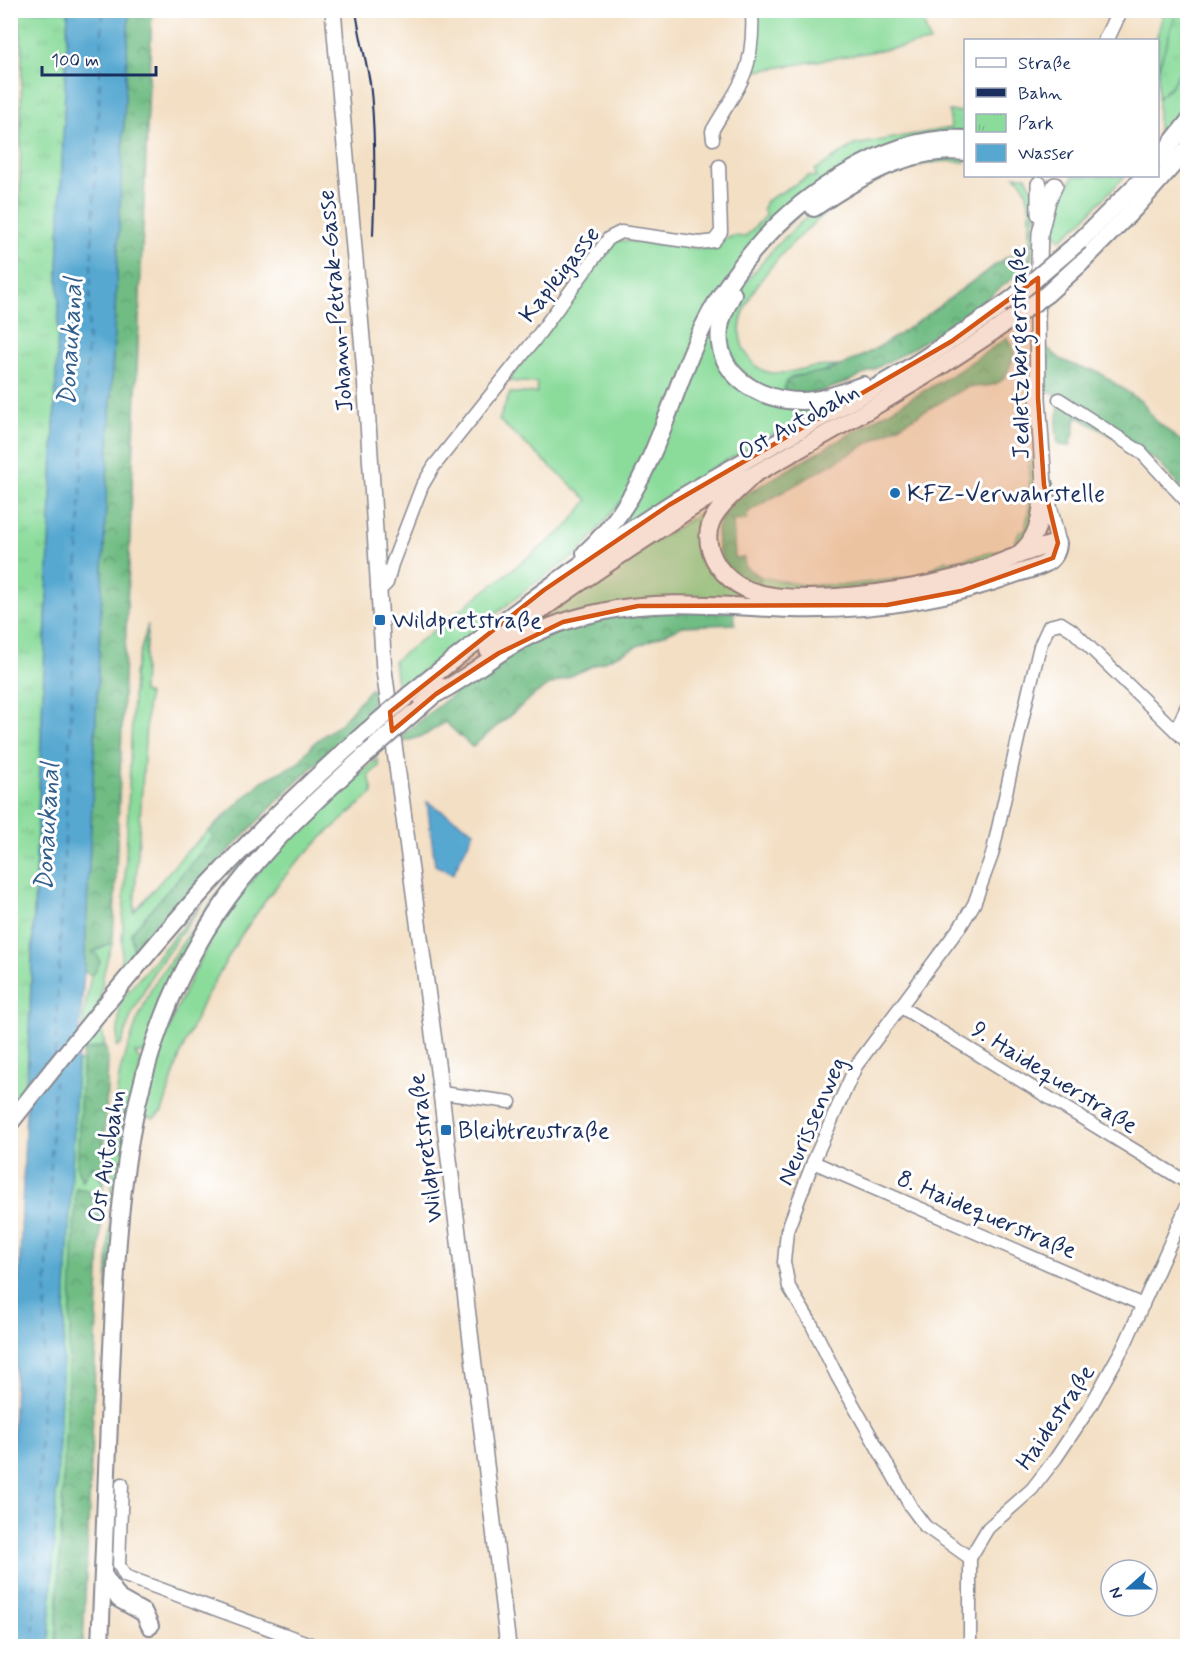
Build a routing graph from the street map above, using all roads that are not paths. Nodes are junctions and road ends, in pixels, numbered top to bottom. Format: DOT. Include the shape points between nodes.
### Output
graph roads {
  1 [pos="333,10"];
  2 [pos="752,10"];
  3 [pos="1120,10"];
  4 [pos="1106,39"];
  5 [pos="1188,122"];
  6 [pos="713,139"];
  7 [pos="964,139"];
  8 [pos="1188,148"];
  9 [pos="964,152"];
  10 [pos="1159,159"];
  11 [pos="719,166"];
  12 [pos="1143,177"];
  13 [pos="1036,180"];
  14 [pos="1059,180"];
  15 [pos="1040,233"];
  16 [pos="900,372"];
  17 [pos="1059,399"];
  18 [pos="753,475"];
  19 [pos="1044,486"];
  20 [pos="1188,503"];
  21 [pos="1058,543"];
  22 [pos="1013,559"];
  23 [pos="377,587"];
  24 [pos="544,590"];
  25 [pos="436,694"];
  26 [pos="1188,704"];
  27 [pos="1176,730"];
  28 [pos="1188,743"];
  29 [pos="901,1007"];
  30 [pos="441,1093"];
  31 [pos="510,1102"];
  32 [pos="10,1123"];
  33 [pos="813,1162"];
  34 [pos="1188,1183"];
  35 [pos="1188,1203"];
  36 [pos="1143,1305"];
  37 [pos="122,1484"];
  38 [pos="970,1558"];
  39 [pos="103,1573"];
  40 [pos="150,1626"];
  41 [pos="100,1647"];
  42 [pos="316,1647"];
  43 [pos="508,1647"];
  44 [pos="970,1647"];
  1 -- 23 [label="main road, Johann-Petrak-Gasse" via="367,403"];
  2 -- 6 [label="street" via="748,64 712,130"];
  3 -- 4 [label="main road"];
  5 -- 10 [label="highway"];
  7 -- 24 [label="highway" via="928,141 876,157 820,189 771,232 716,303 633,495 587,551"];
  8 -- 18 [label="highway, Ost Autobahn, bridge" via="1136,207 1047,294 908,388"];
  9 -- 16 [label="highway" via="934,153 904,160 843,188 814,208 758,259 725,309 720,346 726,362 749,388 765,396 804,401 825,398 884,374"];
  11 -- 23 [label="street, Kapleigasse" via="721,232 714,241 700,243 621,232 609,238 434,466 422,486 387,582"];
  12 -- 16 [label="highway, Ost Autobahn, bridge" via="1080,241 1012,299"];
  13 -- 14 [label="main road" via="1047,187"];
  13 -- 15 [label="main road, Jedletzbergerstraße"];
  14 -- 15 [label="main road, Jedletzbergerstraße" via="1048,201"];
  15 -- 19 [label="main road, Jedletzbergerstraße" via="1036,321"];
  16 -- 24 [label="highway, Ost Autobahn" via="744,460"];
  17 -- 20 [label="street" via="1142,452"];
  18 -- 22 [label="highway" via="719,508 709,535 711,550 721,569 732,580 762,594 856,595 941,581"];
  18 -- 25 [label="highway, Ost Autobahn" via="598,569 492,646"];
  19 -- 21 [label="main road, Jedletzbergerstraße"];
  19 -- 22 [label="highway" via="1038,530"];
  21 -- 22 [label="highway"];
  21 -- 25 [label="highway" via="1056,555 1043,564 961,591 909,602 825,609 659,605 594,613 532,635"];
  23 -- 30 [label="main road, Wildpretstraße" via="384,670"];
  24 -- 32 [label="highway, Ost Autobahn, bridge" via="409,695 259,833 142,960"];
  25 -- 39 [label="highway, Ost Autobahn, bridge" via="270,845 206,931 162,1017 132,1122 123,1180 116,1257"];
  26 -- 27 [label="street"];
  27 -- 28 [label="street"];
  27 -- 29 [label="street, Neurissenweg" via="1072,630 1061,623 1050,626 1040,646 992,855 974,904"];
  29 -- 33 [label="street, Neurissenweg" via="856,1066"];
  29 -- 34 [label="street, 9. Haidequerstraße"];
  30 -- 31 [label="street"];
  30 -- 43 [label="main road, Wildpretstraße"];
  33 -- 36 [label="street, 8. Haidequerstraße"];
  33 -- 38 [label="street, Neurissenweg" via="787,1231 784,1262 789,1287 911,1507 925,1526"];
  35 -- 36 [label="street, Haidestraße"];
  36 -- 38 [label="street, Haidestraße" via="1112,1371 1056,1458 1032,1489 988,1528"];
  37 -- 42 [label="street" via="119,1565 125,1576"];
  38 -- 44 [label="street"];
  39 -- 40 [label="highway" via="119,1599 144,1613"];
  39 -- 41 [label="highway, Ost Autobahn"];
}
